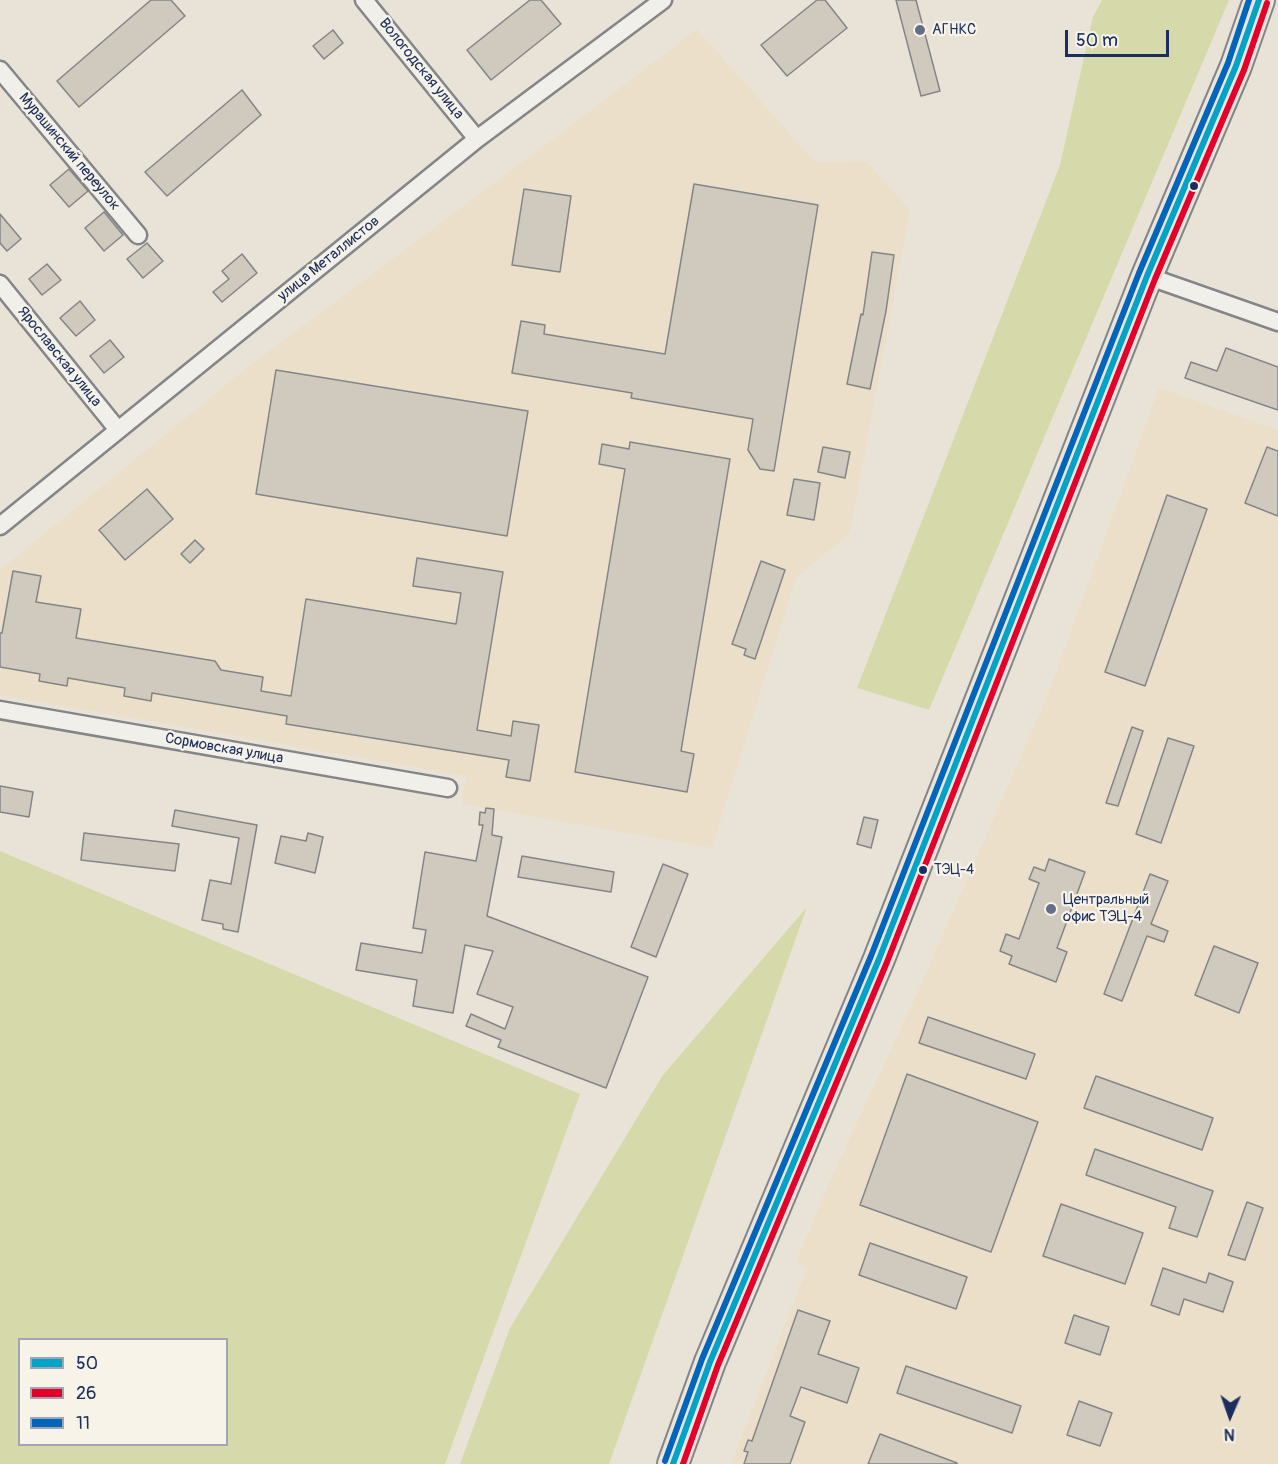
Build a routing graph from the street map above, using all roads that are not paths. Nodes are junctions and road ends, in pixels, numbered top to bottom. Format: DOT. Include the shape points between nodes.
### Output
graph roads {
  1 [pos="364,0"];
  2 [pos="663,0"];
  3 [pos="1259,0"];
  4 [pos="0,70"];
  5 [pos="477,139"];
  6 [pos="138,235"];
  7 [pos="1148,276"];
  8 [pos="0,284"];
  9 [pos="1278,322"];
  10 [pos="118,430"];
  11 [pos="0,526"];
  12 [pos="0,710"];
  13 [pos="448,788"];
  14 [pos="673,1464"];
  1 -- 5 [label="street, Вологодская улица"];
  2 -- 5 [label="street, улица Металлистов"];
  3 -- 7 [label="highway" via="1236,66"];
  4 -- 6 [label="street, Мурашинский переулок"];
  5 -- 10 [label="street, улица Металлистов"];
  7 -- 9 [label="street"];
  7 -- 14 [label="highway" via="879,959 710,1362"];
  8 -- 10 [label="street, Ярославская улица"];
  10 -- 11 [label="street, улица Металлистов"];
  12 -- 13 [label="street, Сормовская улица"];
}
